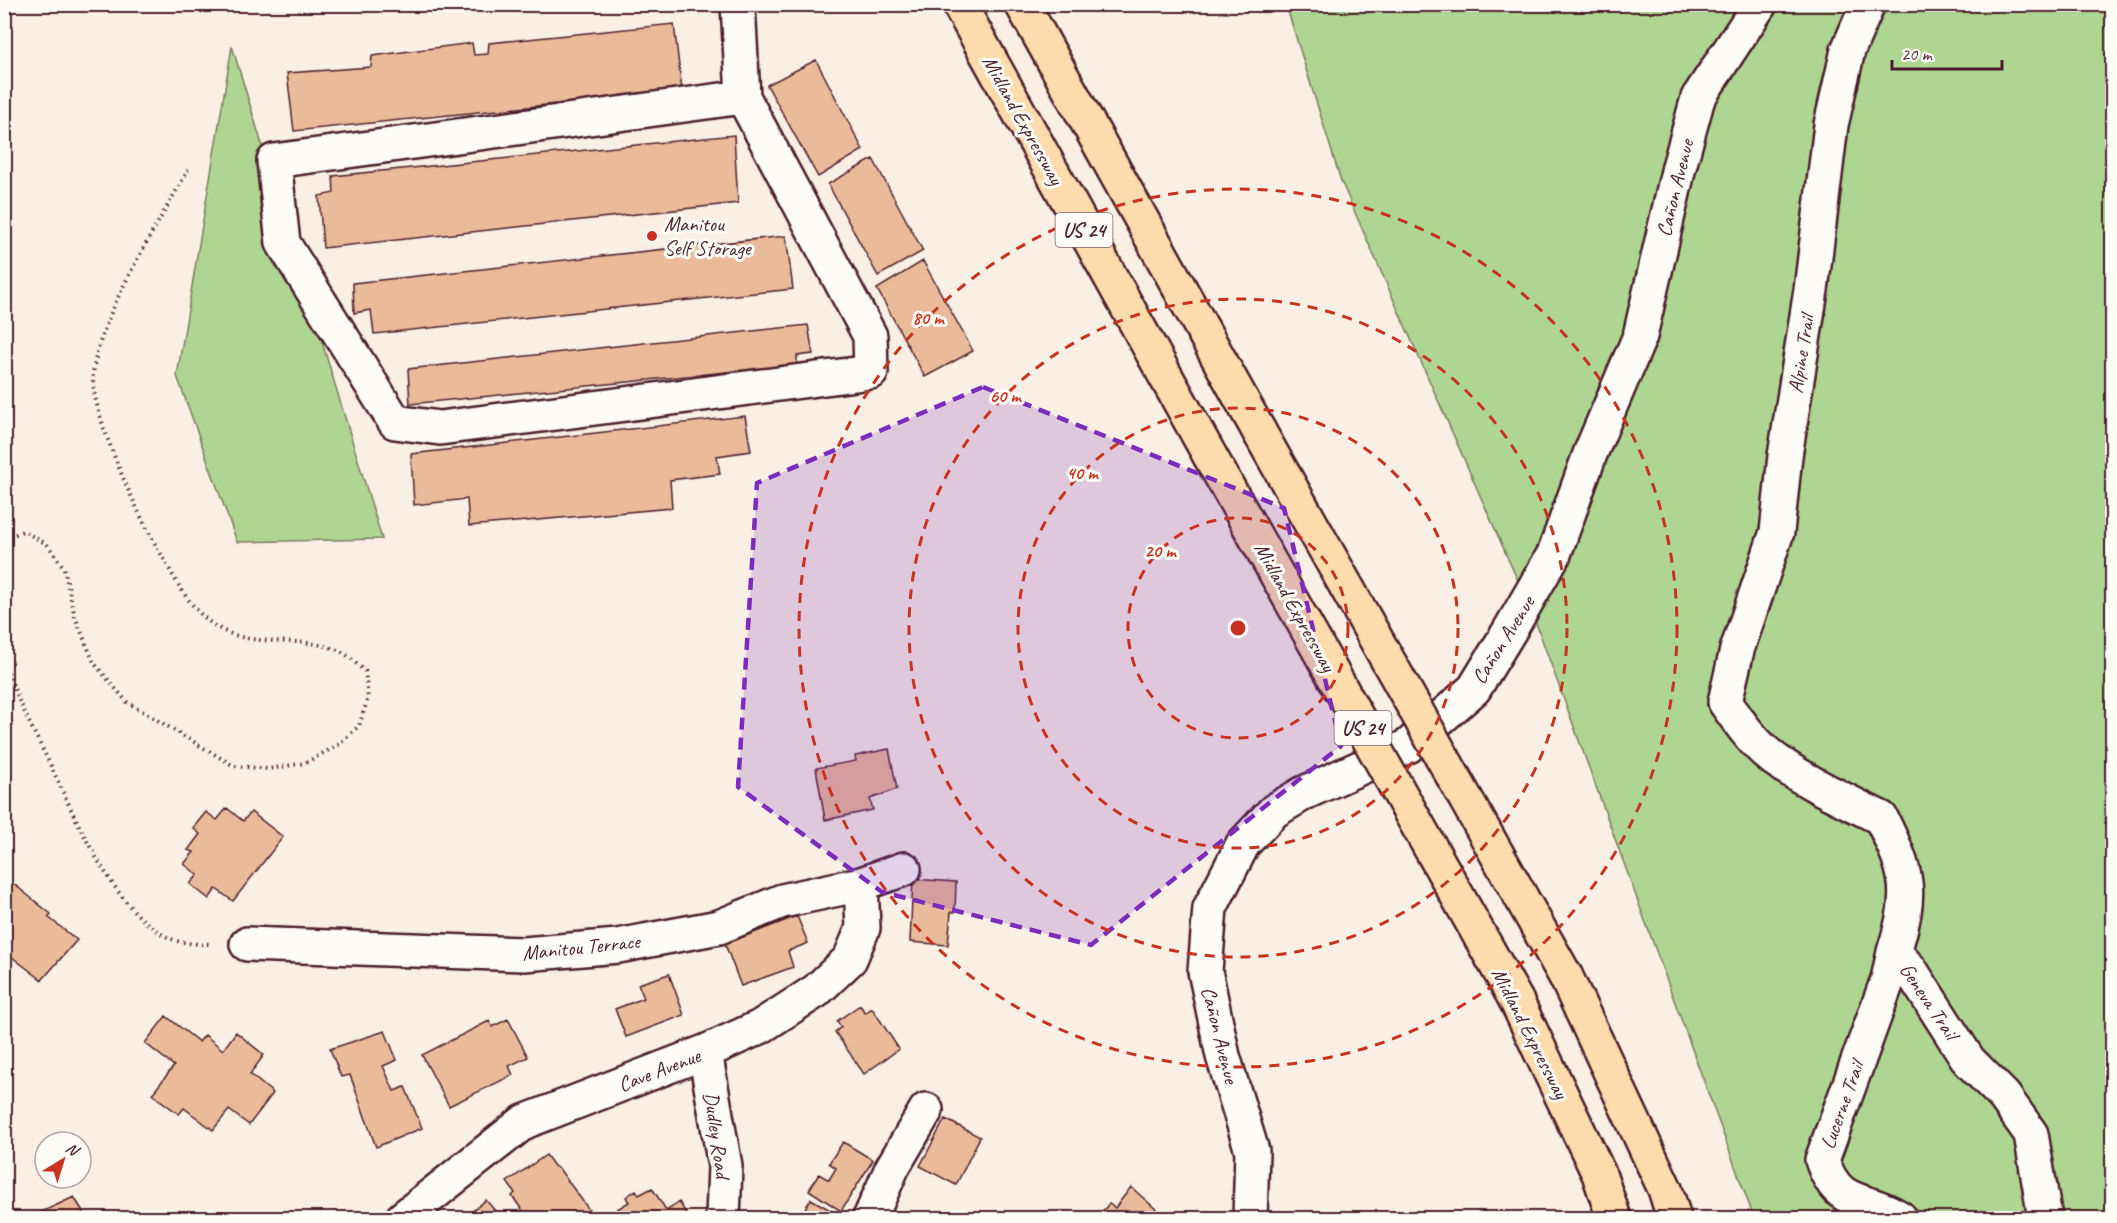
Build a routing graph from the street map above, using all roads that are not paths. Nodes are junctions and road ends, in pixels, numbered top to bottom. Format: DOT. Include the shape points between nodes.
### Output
graph roads {
  1 [pos="958,4"];
  2 [pos="1022,4"];
  3 [pos="1760,4"];
  4 [pos="1868,4"];
  5 [pos="739,8"];
  6 [pos="743,98"];
  7 [pos="1725,702"];
  8 [pos="904,869"];
  9 [pos="861,884"];
  10 [pos="247,944"];
  11 [pos="1897,967"];
  12 [pos="705,1052"];
  13 [pos="926,1110"];
  14 [pos="716,1214"];
  15 [pos="402,1218"];
  16 [pos="870,1218"];
  17 [pos="1250,1218"];
  18 [pos="1614,1218"];
  19 [pos="1674,1218"];
  20 [pos="1900,1218"];
  21 [pos="2045,1218"];
  1 -- 18 [label="highway, Midland Expressway / US 24, bridge" via="1516,1000 1599,1174"];
  2 -- 19 [label="highway, US 24, bridge" via="1566,977 1665,1189"];
  3 -- 17 [label="street, Cañon Avenue" via="1698,98 1640,336 1590,454 1554,554 1504,639 1473,688 1408,746 1304,793 1274,811 1243,844 1210,909 1204,971 1223,1056 1252,1151"];
  4 -- 7 [label="street, Alpine Trail" via="1848,50 1831,125 1777,532 1737,651"];
  5 -- 6 [label="street"];
  6 -- 6 [label="street" via="274,161 283,243 395,422 440,428 871,372 870,336"];
  7 -- 11 [label="street, Geneva Trail" via="1746,732 1773,759 1881,818 1905,873 1906,913"];
  8 -- 9 [label="street, Manitou Terrace"];
  9 -- 10 [label="street, Manitou Terrace" via="782,901 719,927 618,946 524,954"];
  9 -- 12 [label="street, Cave Avenue" via="863,928 850,958 816,991 770,1021"];
  11 -- 20 [label="street, Lucerne Trail" via="1822,1161 1829,1182 1851,1199"];
  11 -- 21 [label="street, Geneva Trail" via="2031,1134"];
  12 -- 14 [label="street, Dudley Road" via="725,1166"];
  12 -- 15 [label="street, Cave Avenue" via="524,1122"];
  13 -- 16 [label="street" via="892,1168"];
}
